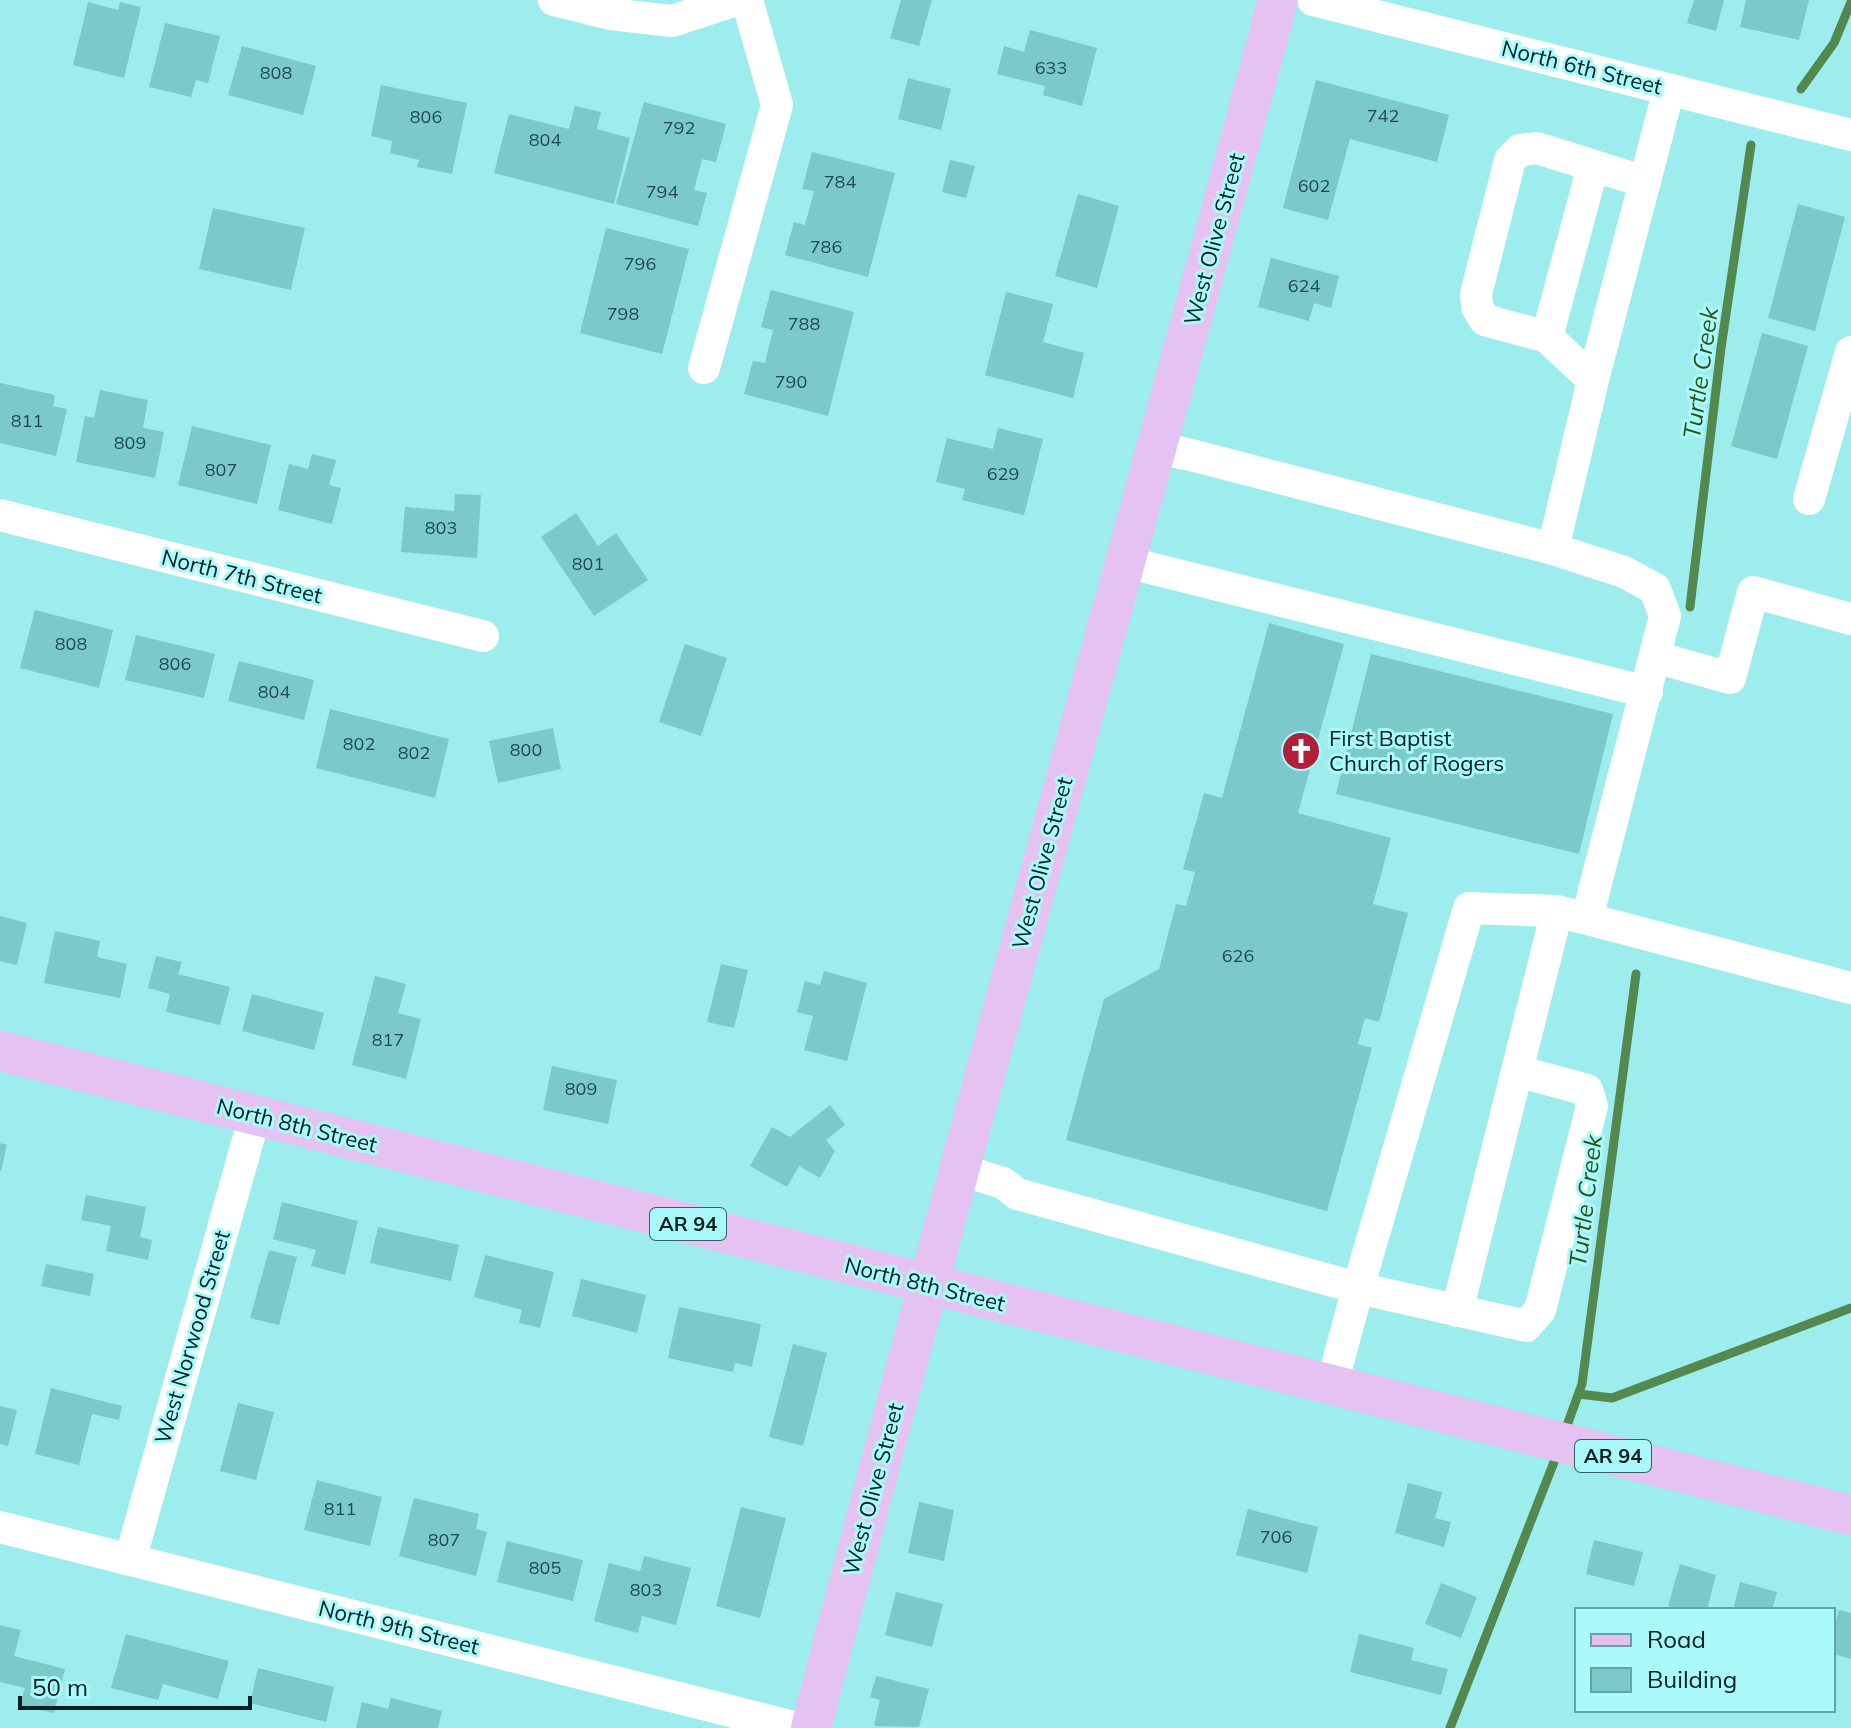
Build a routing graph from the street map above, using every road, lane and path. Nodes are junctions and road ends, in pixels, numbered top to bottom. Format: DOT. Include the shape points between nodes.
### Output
graph roads {
  1 [pos="554,0"];
  2 [pos="736,0"];
  3 [pos="747,0"];
  4 [pos="1278,0"];
  5 [pos="1313,0"];
  6 [pos="1669,89"];
  7 [pos="1851,135"];
  8 [pos="1593,166"];
  9 [pos="1645,182"];
  10 [pos="1547,337"];
  11 [pos="1851,352"];
  12 [pos="704,368"];
  13 [pos="1593,380"];
  14 [pos="1158,448"];
  15 [pos="1809,499"];
  16 [pos="0,515"];
  17 [pos="1553,549"];
  18 [pos="1126,562"];
  19 [pos="1851,619"];
  20 [pos="483,636"];
  21 [pos="1655,657"];
  22 [pos="1647,692"];
  23 [pos="1572,915"];
  24 [pos="1851,988"];
  25 [pos="0,1051"];
  26 [pos="1517,1071"];
  27 [pos="255,1115"];
  28 [pos="958,1169"];
  29 [pos="927,1284"];
  30 [pos="1358,1288"];
  31 [pos="1457,1311"];
  32 [pos="1332,1384"];
  33 [pos="1851,1515"];
  34 [pos="0,1527"];
  35 [pos="130,1560"];
  36 [pos="798,1728"];
  37 [pos="811,1728"];
  1 -- 2 [label="street" via="672,21"];
  3 -- 12 [label="street" via="777,105"];
  4 -- 14 [label="main road, West Olive Street"];
  5 -- 6 [label="street, North 6th Street"];
  6 -- 7 [label="street, North 6th Street"];
  6 -- 9 [label="street"];
  8 -- 9 [label="street"];
  8 -- 10 [label="street"];
  8 -- 10 [label="street" via="1537,148 1520,150 1510,160 1477,307 1485,320"];
  9 -- 13 [label="street"];
  10 -- 13 [label="street"];
  11 -- 15 [label="street"];
  13 -- 17 [label="street"];
  14 -- 17 [label="street"];
  14 -- 18 [label="main road, West Olive Street"];
  16 -- 20 [label="street, North 7th Street"];
  17 -- 21 [label="street" via="1624,572 1655,589 1665,616"];
  18 -- 22 [label="street"];
  18 -- 28 [label="main road, West Olive Street"];
  19 -- 21 [label="street" via="1753,592 1730,678"];
  21 -- 22 [label="street"];
  22 -- 23 [label="street"];
  23 -- 24 [label="street"];
  23 -- 26 [label="street"];
  23 -- 30 [label="street" via="1469,908"];
  25 -- 27 [label="main road, North 8th Street / AR 94"];
  26 -- 31 [label="street"];
  26 -- 31 [label="street" via="1587,1090 1592,1106 1540,1310 1526,1326"];
  27 -- 29 [label="main road, North 8th Street / AR 94"];
  27 -- 35 [label="street, West Norwood Street"];
  28 -- 29 [label="main road, West Olive Street"];
  28 -- 30 [label="street" via="1003,1183 1017,1194"];
  29 -- 32 [label="main road, North 8th Street / AR 94"];
  29 -- 37 [label="main road, West Olive Street"];
  30 -- 31 [label="street"];
  30 -- 32 [label="street"];
  32 -- 33 [label="main road, North 8th Street / AR 94"];
  34 -- 35 [label="street, North 9th Street"];
  35 -- 36 [label="street, North 9th Street"];
}
